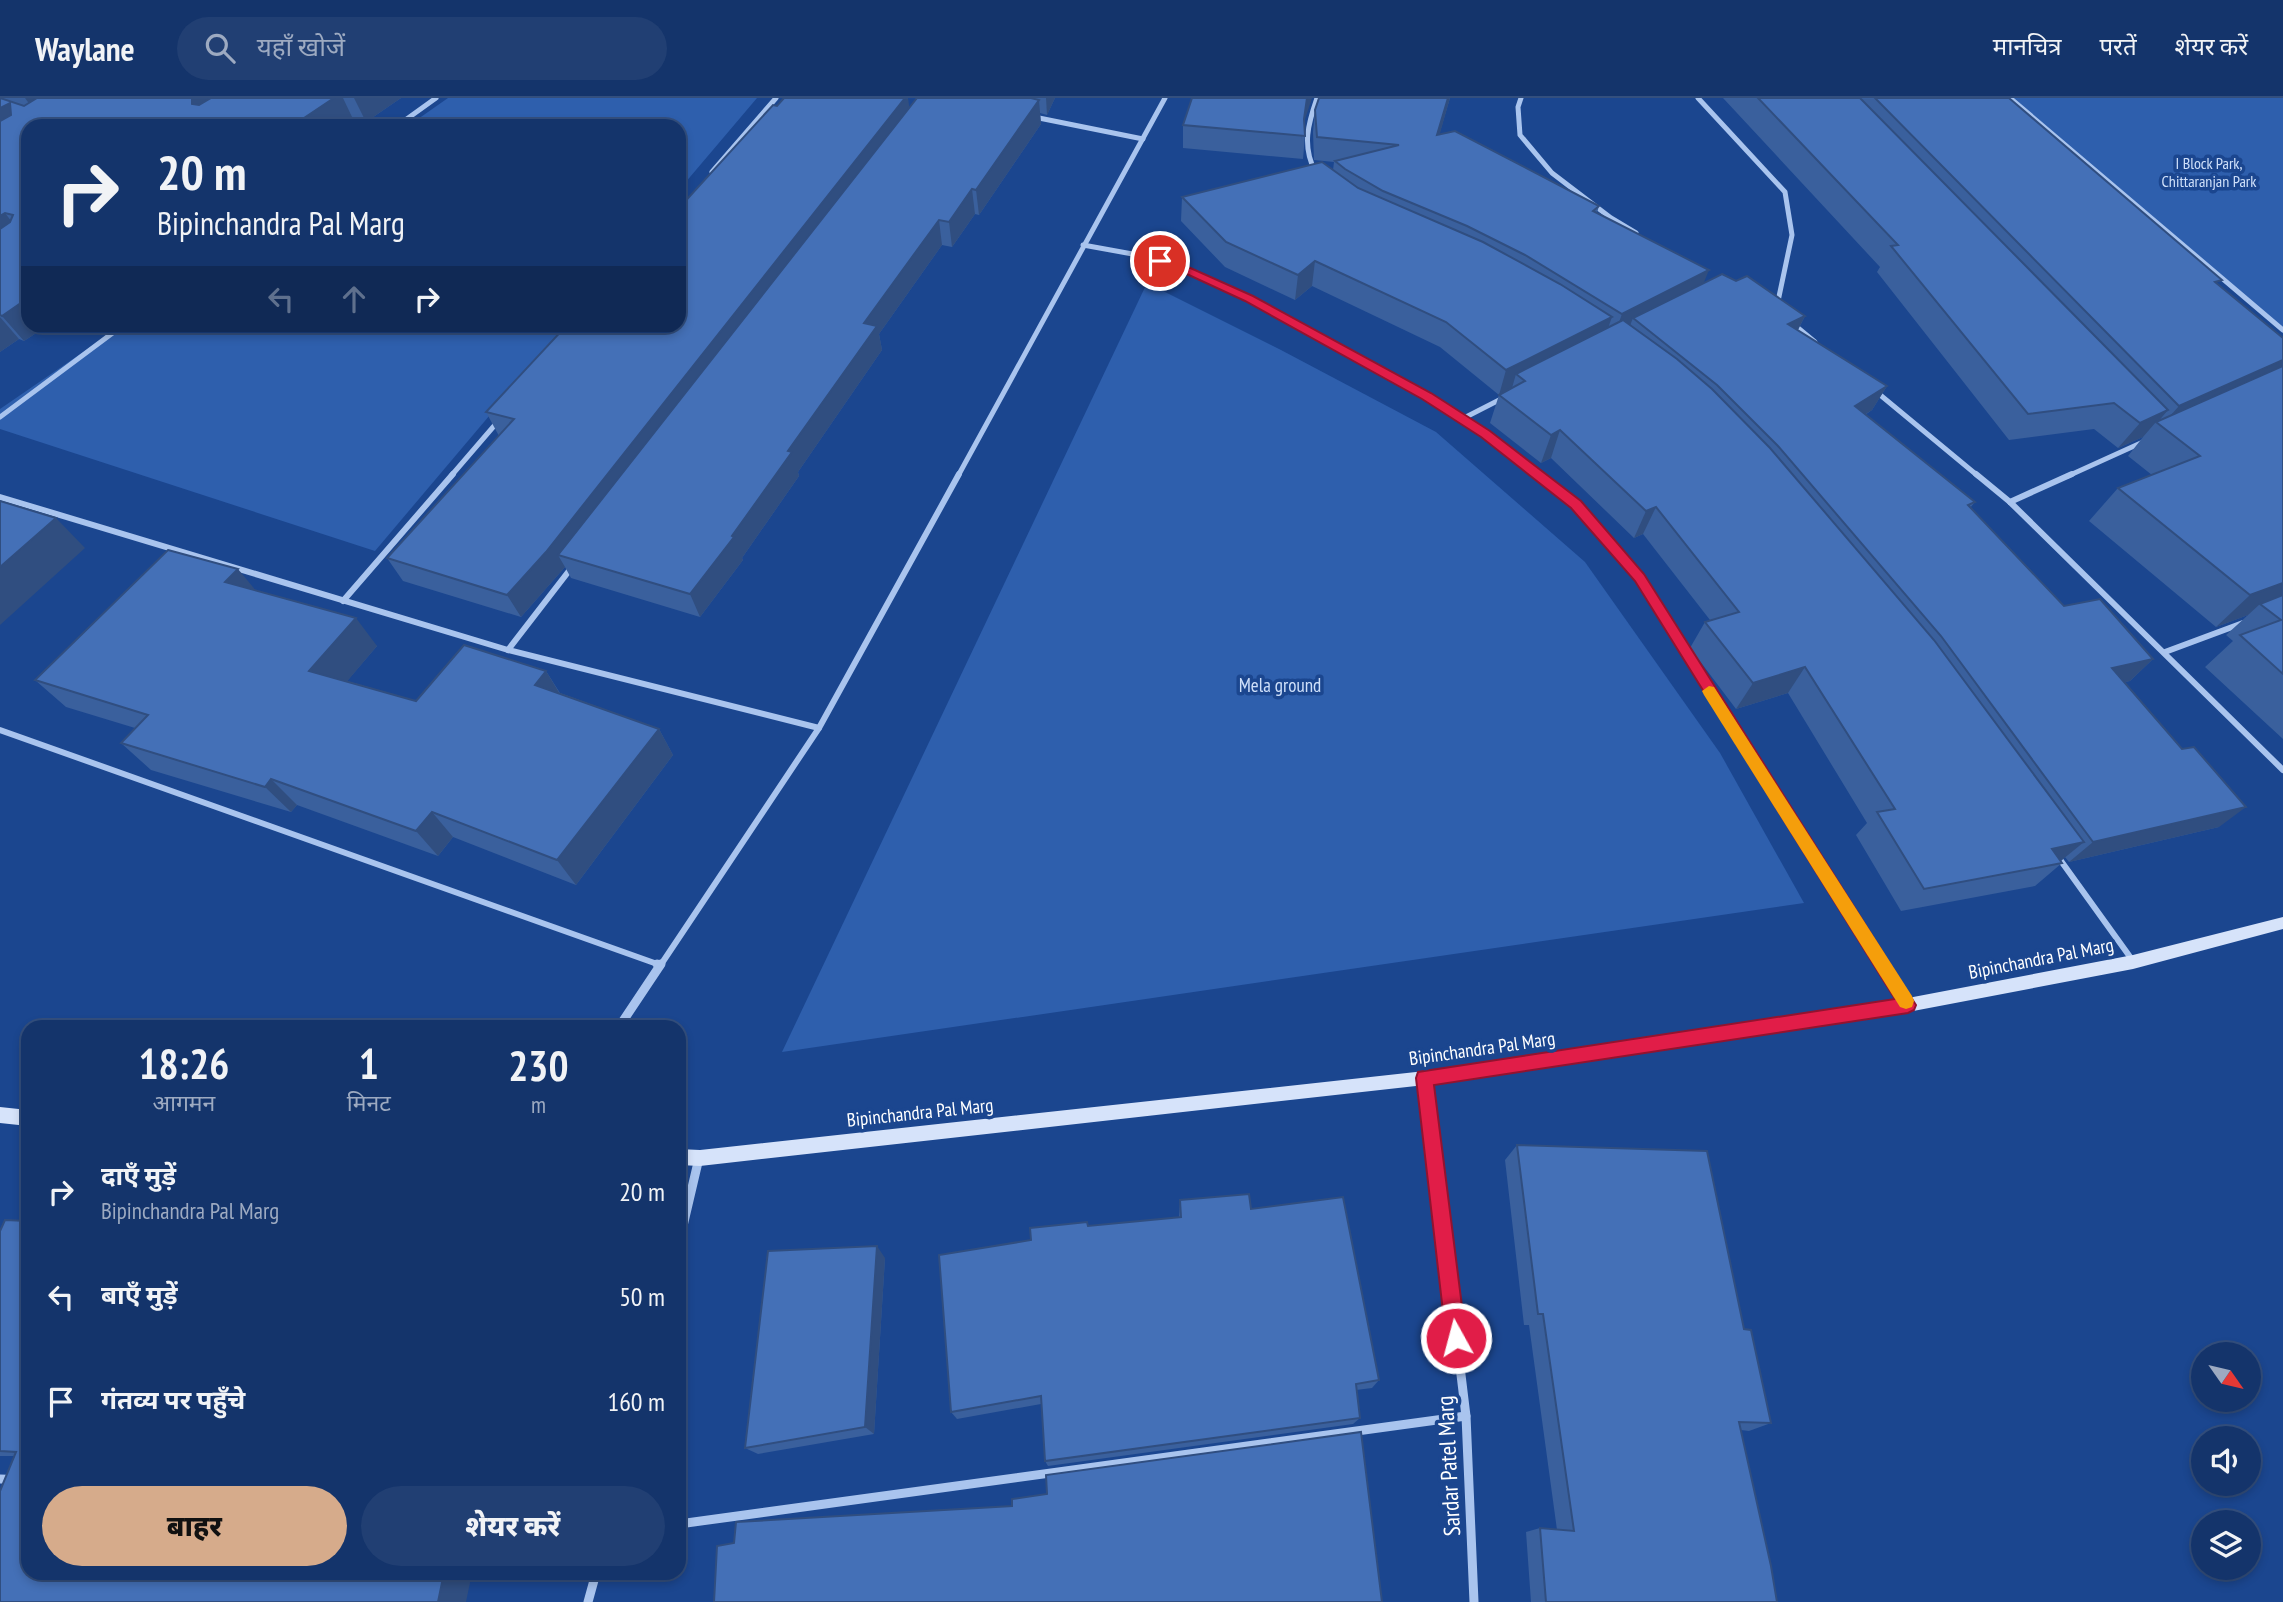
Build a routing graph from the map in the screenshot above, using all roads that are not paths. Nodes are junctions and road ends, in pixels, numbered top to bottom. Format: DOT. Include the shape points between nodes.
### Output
graph roads {
  1 [pos="436,98"];
  2 [pos="776,98"];
  3 [pos="1165,98"];
  4 [pos="1317,98"];
  5 [pos="1521,98"];
  6 [pos="1698,98"];
  7 [pos="2010,98"];
  8 [pos="1030,117"];
  9 [pos="407,119"];
  10 [pos="1143,139"];
  11 [pos="705,180"];
  12 [pos="1321,181"];
  13 [pos="1640,235"];
  14 [pos="1083,245"];
  15 [pos="1764,305"];
  16 [pos="1783,317"];
  17 [pos="2283,330"];
  18 [pos="113,333"];
  19 [pos="1822,347"];
  20 [pos="1863,380"];
  21 [pos="1514,392"];
  22 [pos="507,410"];
  23 [pos="0,417"];
  24 [pos="1462,419"];
  25 [pos="2155,437"];
  26 [pos="0,497"];
  27 [pos="2010,502"];
  28 [pos="576,562"];
  29 [pos="343,601"];
  30 [pos="2257,618"];
  31 [pos="508,650"];
  32 [pos="2165,652"];
  33 [pos="819,728"];
  34 [pos="0,730"];
  35 [pos="2283,770"];
  36 [pos="2051,848"];
  37 [pos="2283,923"];
  38 [pos="2133,962"];
  39 [pos="660,965"];
  40 [pos="1908,1005"];
  41 [pos="624,1020"];
  42 [pos="1424,1078"];
  43 [pos="0,1115"];
  44 [pos="21,1117"];
  45 [pos="686,1157"];
  46 [pos="700,1158"];
  47 [pos="686,1215"];
  48 [pos="1466,1416"];
  49 [pos="0,1479"];
  50 [pos="21,1480"];
  51 [pos="686,1523"];
  52 [pos="594,1580"];
  53 [pos="588,1602"];
  54 [pos="1474,1602"];
  1 -- 9 [label="street"];
  2 -- 11 [label="street"];
  3 -- 10 [label="street"];
  4 -- 12 [label="street" via="1305,134 1307,158"];
  5 -- 13 [label="street" via="1520,135 1552,173"];
  6 -- 15 [label="street" via="1785,192 1791,234 1784,280 1776,312"];
  7 -- 17 [label="street"];
  8 -- 10 [label="street"];
  10 -- 14 [label="street"];
  14 -- 24 [label="street" via="1138,255 1219,284"];
  14 -- 33 [label="street"];
  16 -- 19 [label="street"];
  18 -- 23 [label="street"];
  20 -- 27 [label="street"];
  21 -- 24 [label="street"];
  22 -- 29 [label="street"];
  24 -- 40 [label="street" via="1576,505 1639,577"];
  25 -- 27 [label="street"];
  26 -- 29 [label="street"];
  27 -- 32 [label="street"];
  28 -- 31 [label="street"];
  29 -- 31 [label="street"];
  30 -- 32 [label="street"];
  31 -- 33 [label="street"];
  32 -- 35 [label="street"];
  33 -- 39 [label="street"];
  34 -- 39 [label="street"];
  36 -- 38 [label="street"];
  37 -- 38 [label="street, Bipinchandra Pal Marg"];
  38 -- 40 [label="street, Bipinchandra Pal Marg"];
  39 -- 41 [label="street"];
  40 -- 42 [label="street, Bipinchandra Pal Marg"];
  42 -- 46 [label="street, Bipinchandra Pal Marg"];
  42 -- 48 [label="street, Sardar Patel Marg"];
  43 -- 44 [label="street"];
  45 -- 46 [label="street, Bipinchandra Pal Marg"];
  46 -- 47 [label="street"];
  48 -- 51 [label="street"];
  48 -- 54 [label="street, Sardar Patel Marg"];
  49 -- 50 [label="street"];
  52 -- 53 [label="street"];
}
